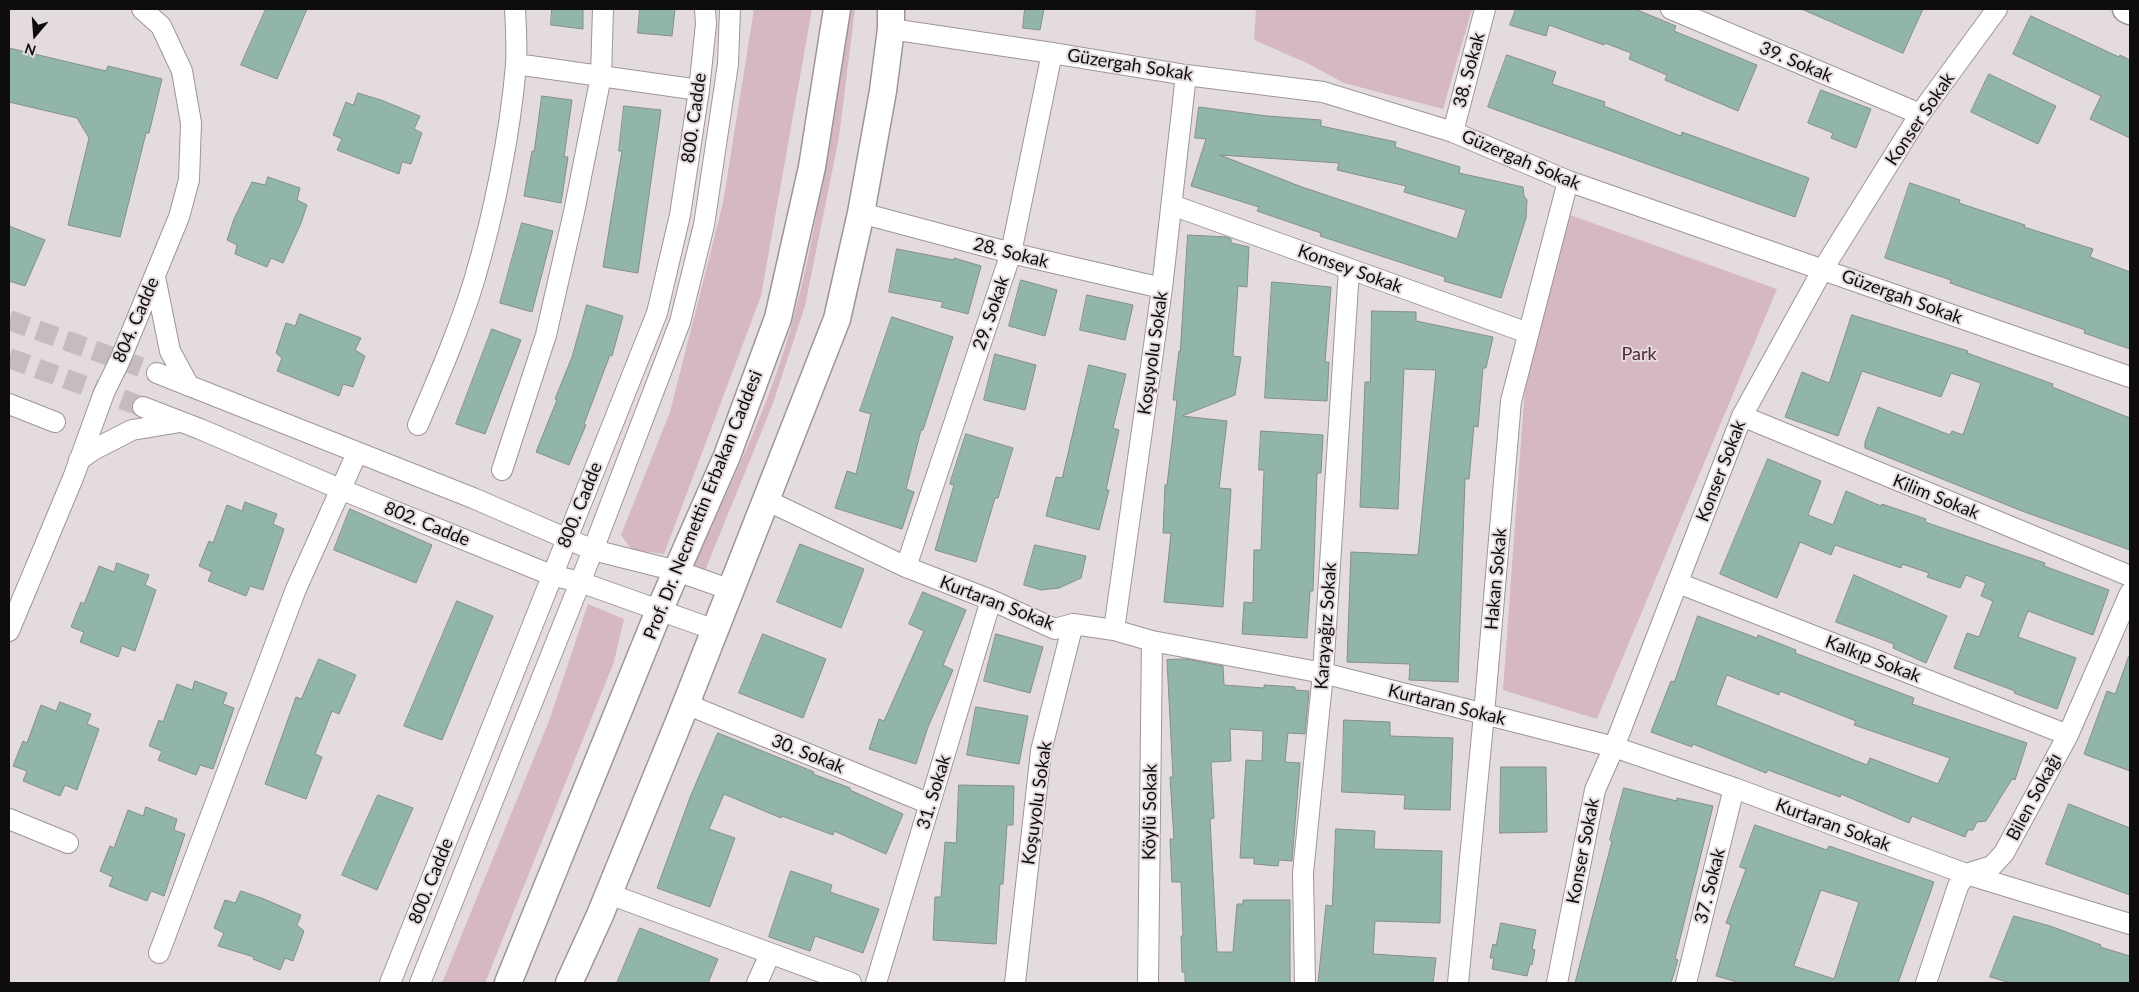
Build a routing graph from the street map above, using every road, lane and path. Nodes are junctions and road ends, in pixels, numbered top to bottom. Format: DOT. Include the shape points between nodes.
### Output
graph roads {
  1 [pos="142,9"];
  2 [pos="515,9"];
  3 [pos="603,9"];
  4 [pos="705,9"];
  5 [pos="730,9"];
  6 [pos="837,9"];
  7 [pos="1485,9"];
  8 [pos="1671,9"];
  9 [pos="1997,9"];
  10 [pos="2126,9"];
  11 [pos="2130,11"];
  12 [pos="159,17"];
  13 [pos="891,19"];
  14 [pos="1052,53"];
  15 [pos="516,64"];
  16 [pos="1186,75"];
  17 [pos="601,76"];
  18 [pos="699,90"];
  19 [pos="1920,114"];
  20 [pos="1453,132"];
  21 [pos="1568,181"];
  22 [pos="1172,205"];
  23 [pos="861,213"];
  24 [pos="1011,253"];
  25 [pos="1349,269"];
  26 [pos="1823,269"];
  27 [pos="155,277"];
  28 [pos="1162,288"];
  29 [pos="1528,333"];
  30 [pos="157,373"];
  31 [pos="2130,378"];
  32 [pos="189,386"];
  33 [pos="9,404"];
  34 [pos="143,407"];
  35 [pos="1742,416"];
  36 [pos="55,422"];
  37 [pos="181,422"];
  38 [pos="418,425"];
  39 [pos="357,453"];
  40 [pos="79,460"];
  41 [pos="502,470"];
  42 [pos="340,489"];
  43 [pos="766,500"];
  44 [pos="568,538"];
  45 [pos="593,550"];
  46 [pos="906,567"];
  47 [pos="677,571"];
  48 [pos="551,575"];
  49 [pos="2130,576"];
  50 [pos="580,582"];
  51 [pos="1678,583"];
  52 [pos="731,590"];
  53 [pos="2130,593"];
  54 [pos="991,600"];
  55 [pos="659,611"];
  56 [pos="1073,624"];
  57 [pos="715,630"];
  58 [pos="1114,630"];
  59 [pos="9,631"];
  60 [pos="1152,641"];
  61 [pos="1323,673"];
  62 [pos="686,704"];
  63 [pos="1484,714"];
  64 [pos="2068,735"];
  65 [pos="1614,747"];
  66 [pos="1734,788"];
  67 [pos="930,804"];
  68 [pos="9,819"];
  69 [pos="68,843"];
  70 [pos="1966,874"];
  71 [pos="609,894"];
  72 [pos="2130,924"];
  73 [pos="159,953"];
  74 [pos="770,954"];
  75 [pos="390,983"];
  76 [pos="420,983"];
  77 [pos="508,983"];
  78 [pos="569,983"];
  79 [pos="757,983"];
  80 [pos="851,983"];
  81 [pos="876,983"];
  82 [pos="1015,983"];
  83 [pos="1148,983"];
  84 [pos="1305,983"];
  85 [pos="1458,983"];
  86 [pos="1558,983"];
  87 [pos="1686,983"];
  88 [pos="1926,983"];
  1 -- 12 [label="street, 804. Cadde"];
  2 -- 15 [label="street"];
  3 -- 17 [label="street"];
  4 -- 18 [label="street, 800. Cadde"];
  5 -- 45 [label="street, 800. Cadde" via="728,64 705,215 682,314"];
  6 -- 47 [label="main road, Prof. Dr. Necmettin Erbakan Caddesi" via="812,167 778,318 727,456"];
  7 -- 20 [label="street, 38. Sokak"];
  8 -- 19 [label="street, 39. Sokak"];
  9 -- 19 [label="street, Konser Sokak"];
  10 -- 11 [label="main road"];
  12 -- 27 [label="street, 804. Cadde" via="182,71 191,123 189,180 179,217"];
  13 -- 14 [label="street, Güzergah Sokak"];
  13 -- 23 [label="main road" via="883,91"];
  14 -- 16 [label="street, Güzergah Sokak"];
  14 -- 24 [label="street, 29. Sokak"];
  15 -- 17 [label="street"];
  15 -- 38 [label="street" via="501,166 474,282"];
  16 -- 20 [label="street, Güzergah Sokak" via="1323,92"];
  16 -- 22 [label="street, Koşuyolu Sokak"];
  17 -- 18 [label="street"];
  17 -- 41 [label="street" via="546,335"];
  18 -- 44 [label="street, 800. Cadde" via="680,215 657,313"];
  19 -- 26 [label="street, Konser Sokak"];
  20 -- 21 [label="street, Güzergah Sokak"];
  21 -- 26 [label="street, Güzergah Sokak"];
  21 -- 29 [label="street, Hakan Sokak"];
  22 -- 25 [label="street, Konsey Sokak"];
  22 -- 28 [label="street, Koşuyolu Sokak"];
  23 -- 24 [label="street, 28. Sokak"];
  23 -- 43 [label="main road" via="837,319"];
  24 -- 28 [label="street, 28. Sokak"];
  24 -- 46 [label="street, 29. Sokak"];
  25 -- 29 [label="street, Konsey Sokak"];
  25 -- 61 [label="street, Karayağız Sokak"];
  26 -- 31 [label="street, Güzergah Sokak"];
  26 -- 35 [label="street, Konser Sokak"];
  27 -- 32 [label="street" via="170,351"];
  27 -- 40 [label="street, 804. Cadde" via="104,393"];
  28 -- 58 [label="street, Koşuyolu Sokak"];
  29 -- 63 [label="street, Hakan Sokak" via="1511,401"];
  30 -- 32 [label="street"];
  32 -- 39 [label="street"];
  33 -- 36 [label="street"];
  34 -- 37 [label="street, 802. Cadde"];
  35 -- 49 [label="street, Kilim Sokak"];
  35 -- 51 [label="street, Konser Sokak"];
  37 -- 40 [label="street" via="132,430"];
  37 -- 42 [label="street, 802. Cadde"];
  39 -- 42 [label="street"];
  39 -- 44 [label="street"];
  40 -- 59 [label="street, 804. Cadde"];
  42 -- 48 [label="street, 802. Cadde"];
  42 -- 73 [label="street" via="296,589"];
  43 -- 46 [label="street, Kurtaran Sokak"];
  43 -- 52 [label="main road"];
  44 -- 45 [label="street"];
  44 -- 48 [label="street, 800. Cadde"];
  45 -- 47 [label="street"];
  45 -- 50 [label="street, 800. Cadde"];
  46 -- 54 [label="street, Kurtaran Sokak"];
  47 -- 52 [label="street"];
  47 -- 55 [label="main road, Prof. Dr. Necmettin Erbakan Caddesi"];
  48 -- 50 [label="street, 802. Cadde"];
  48 -- 75 [label="street, 800. Cadde"];
  50 -- 55 [label="street, 802. Cadde"];
  50 -- 76 [label="street, 800. Cadde"];
  51 -- 64 [label="street, Kalkıp Sokak"];
  51 -- 65 [label="street, Konser Sokak"];
  52 -- 57 [label="main road"];
  53 -- 64 [label="street, Bilen Sokağı"];
  54 -- 56 [label="street, Kurtaran Sokak" via="1055,629"];
  54 -- 67 [label="street, 31. Sokak"];
  55 -- 57 [label="street, 802. Cadde"];
  55 -- 77 [label="main road, Prof. Dr. Necmettin Erbakan Caddesi"];
  56 -- 58 [label="street, Kurtaran Sokak"];
  56 -- 82 [label="street, Koşuyolu Sokak" via="1041,751"];
  57 -- 62 [label="main road"];
  58 -- 60 [label="street, Kurtaran Sokak"];
  60 -- 61 [label="street, Kurtaran Sokak"];
  60 -- 83 [label="street, Köylü Sokak"];
  61 -- 63 [label="street, Kurtaran Sokak"];
  61 -- 84 [label="street, Karayağız Sokak" via="1303,873"];
  62 -- 67 [label="street, 30. Sokak"];
  62 -- 71 [label="main road"];
  63 -- 65 [label="street, Kurtaran Sokak"];
  63 -- 85 [label="street, Hakan Sokak"];
  64 -- 70 [label="street, Bilen Sokağı" via="2004,853 1992,866"];
  65 -- 66 [label="street, Kurtaran Sokak"];
  65 -- 86 [label="street, Konser Sokak" via="1595,790"];
  66 -- 70 [label="street, Kurtaran Sokak"];
  66 -- 87 [label="street, 37. Sokak"];
  67 -- 81 [label="street, 31. Sokak"];
  68 -- 69 [label="street"];
  70 -- 72 [label="street, Kurtaran Sokak"];
  70 -- 88 [label="street" via="1958,886"];
  71 -- 74 [label="street"];
  71 -- 78 [label="main road"];
  74 -- 79 [label="street"];
  74 -- 80 [label="street"];
}
